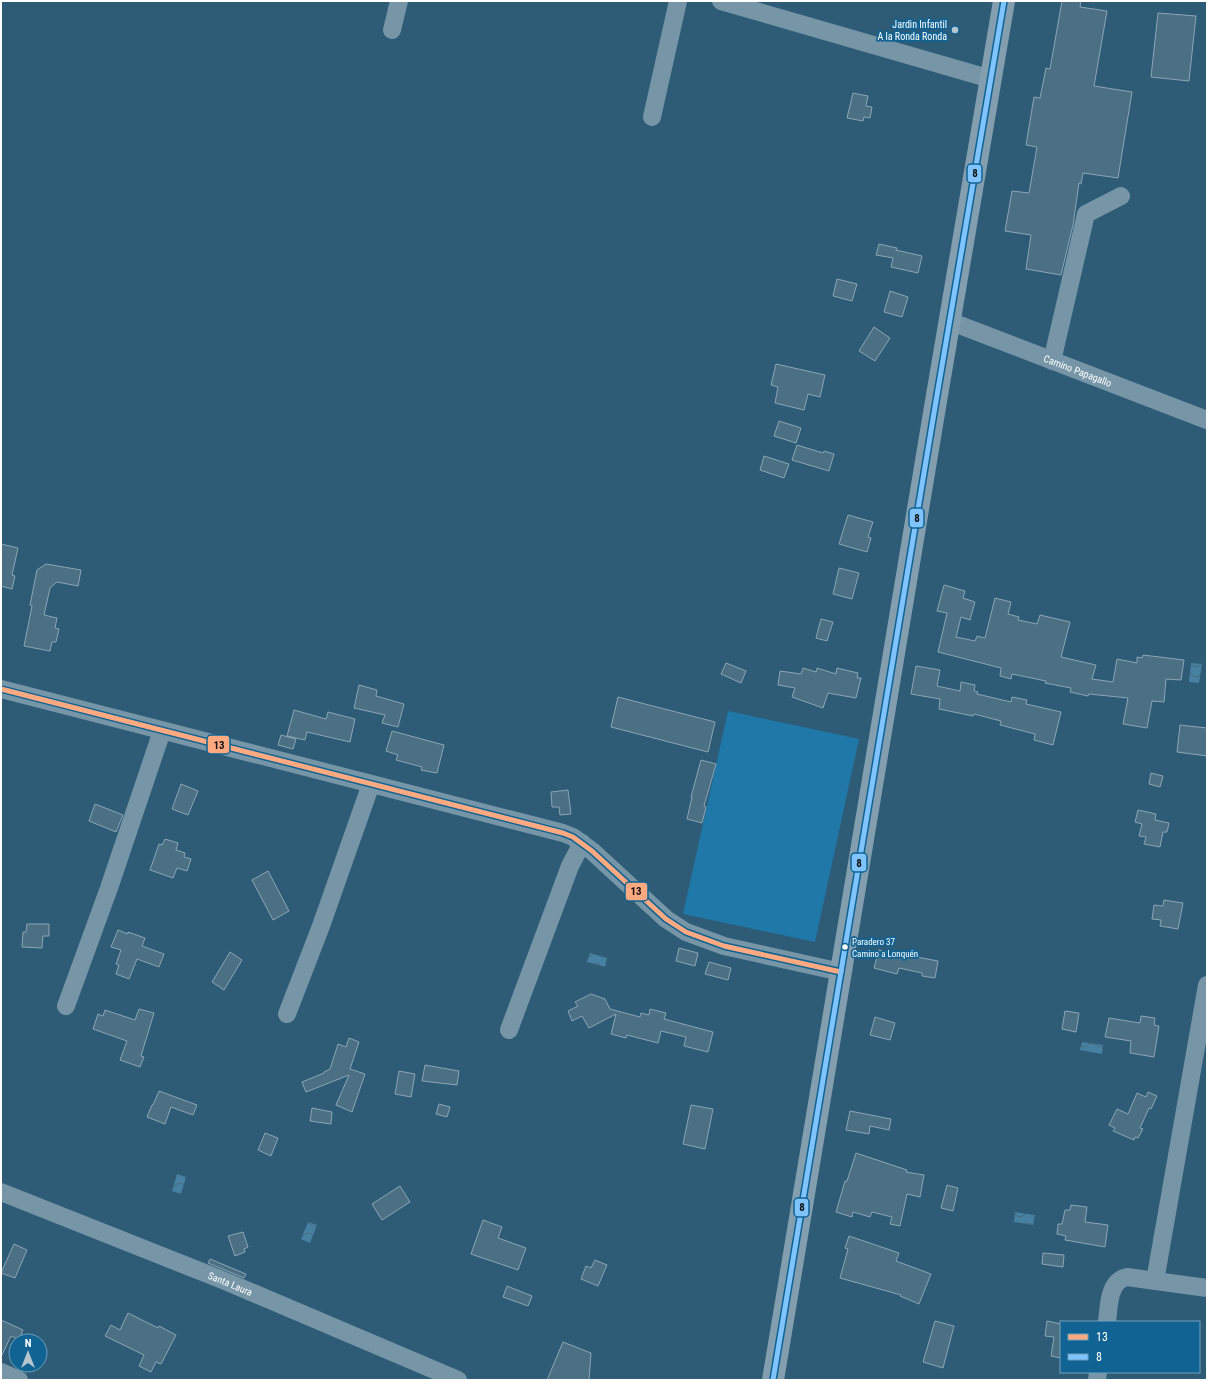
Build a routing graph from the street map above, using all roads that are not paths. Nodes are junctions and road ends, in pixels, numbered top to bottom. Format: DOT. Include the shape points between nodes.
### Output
graph roads {
  1 [pos="399,1"];
  2 [pos="678,1"];
  3 [pos="721,1"];
  4 [pos="1004,1"];
  5 [pos="392,30"];
  6 [pos="991,79"];
  7 [pos="652,117"];
  8 [pos="1121,196"];
  9 [pos="949,321"];
  10 [pos="1052,361"];
  11 [pos="1207,420"];
  12 [pos="1,689"];
  13 [pos="162,731"];
  14 [pos="372,784"];
  15 [pos="582,843"];
  16 [pos="840,972"];
  17 [pos="1207,985"];
  18 [pos="66,1006"];
  19 [pos="287,1014"];
  20 [pos="509,1030"];
  21 [pos="1,1192"];
  22 [pos="1155,1281"];
  23 [pos="1207,1288"];
  24 [pos="1106,1321"];
  25 [pos="1,1372"];
  26 [pos="19,1380"];
  27 [pos="458,1380"];
  28 [pos="773,1380"];
  1 -- 5 [label="street"];
  2 -- 7 [label="street"];
  3 -- 6 [label="street"];
  4 -- 6 [label="main road"];
  6 -- 9 [label="main road"];
  8 -- 10 [label="street" via="1086,214"];
  9 -- 10 [label="street, Camino Papagallo"];
  9 -- 16 [label="main road"];
  10 -- 11 [label="street, Camino Papagallo"];
  12 -- 13 [label="street"];
  13 -- 14 [label="street"];
  13 -- 18 [label="street"];
  14 -- 15 [label="street" via="563,833"];
  14 -- 19 [label="street"];
  15 -- 16 [label="street" via="666,919 686,932 724,946"];
  15 -- 20 [label="street" via="570,866"];
  16 -- 28 [label="main road"];
  17 -- 22 [label="street"];
  21 -- 27 [label="street, Santa Laura" via="226,1281"];
  22 -- 23 [label="street"];
  22 -- 24 [label="street" via="1127,1277 1118,1280 1112,1288"];
  25 -- 26 [label="street"];
}
